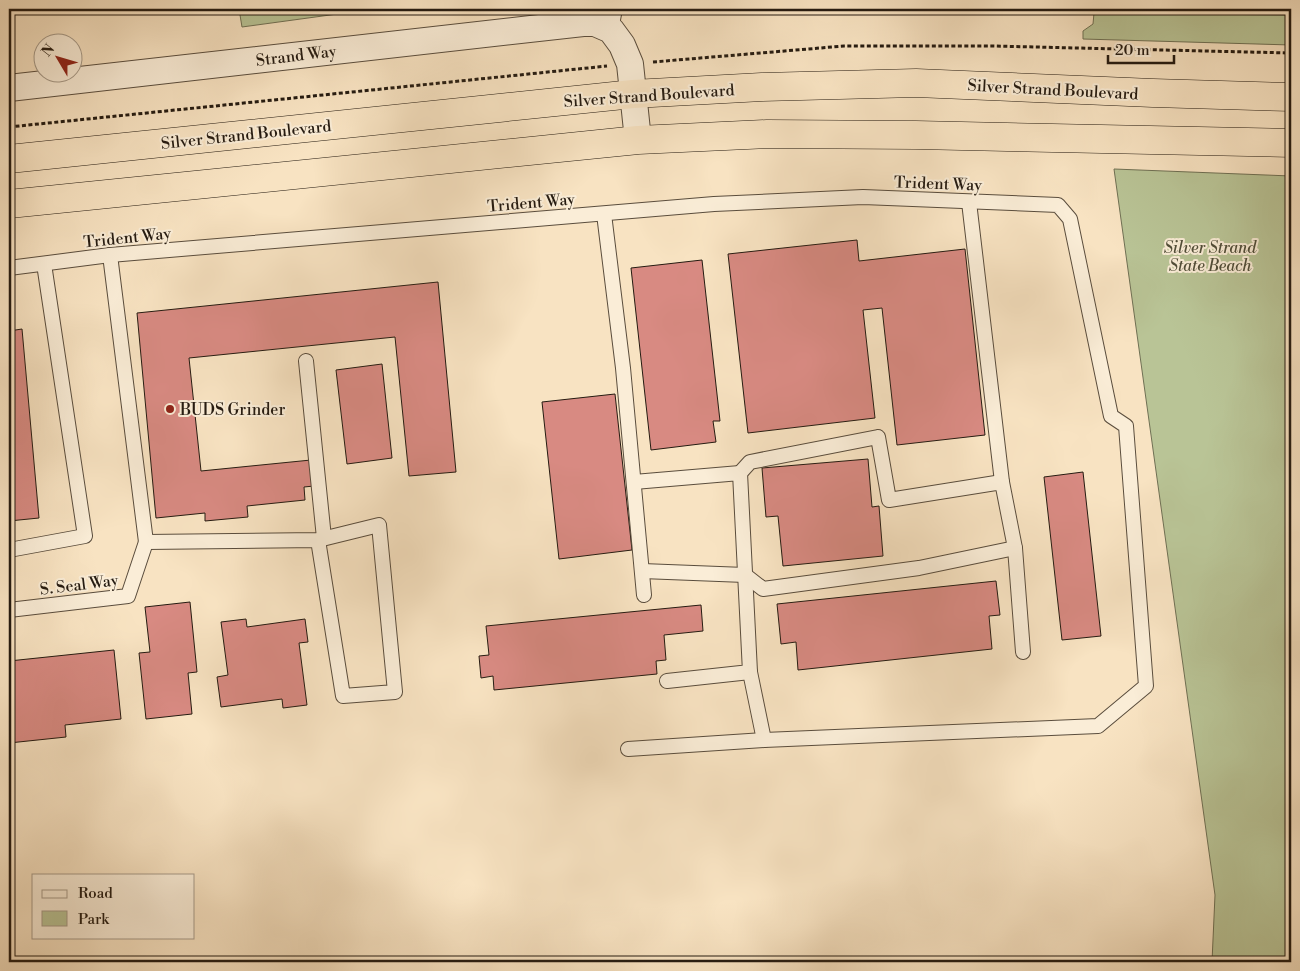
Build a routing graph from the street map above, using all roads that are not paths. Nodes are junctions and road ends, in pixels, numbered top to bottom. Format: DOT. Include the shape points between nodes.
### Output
graph roads {
  1 [pos="613,19"];
  2 [pos="9,88"];
  3 [pos="633,94"];
  4 [pos="1291,97"];
  5 [pos="638,140"];
  6 [pos="1291,143"];
  7 [pos="9,159"];
  8 [pos="968,202"];
  9 [pos="9,204"];
  10 [pos="604,214"];
  11 [pos="110,256"];
  12 [pos="44,264"];
  13 [pos="9,268"];
  14 [pos="306,361"];
  15 [pos="740,473"];
  16 [pos="634,482"];
  17 [pos="1002,482"];
  18 [pos="321,539"];
  19 [pos="146,542"];
  20 [pos="1015,548"];
  21 [pos="9,550"];
  22 [pos="642,571"];
  23 [pos="745,575"];
  24 [pos="644,595"];
  25 [pos="9,610"];
  26 [pos="1023,652"];
  27 [pos="750,672"];
  28 [pos="667,681"];
  29 [pos="764,740"];
  30 [pos="628,749"];
  1 -- 2 [label="street, Strand Way" via="595,24"];
  1 -- 3 [label="street" via="630,64"];
  3 -- 4 [label="highway, Silver Strand Boulevard" via="916,83"];
  3 -- 5 [label="street"];
  3 -- 7 [label="highway, Silver Strand Boulevard"];
  5 -- 6 [label="highway" via="767,134"];
  5 -- 9 [label="highway"];
  8 -- 10 [label="lane, Trident Way" via="863,198 714,204"];
  8 -- 17 [label="lane"];
  8 -- 29 [label="lane, Trident Way" via="1058,205 1070,219 1111,416 1126,426 1146,686 1098,726"];
  10 -- 11 [label="lane, Trident Way"];
  10 -- 16 [label="lane"];
  11 -- 12 [label="lane, Trident Way"];
  11 -- 19 [label="lane"];
  12 -- 13 [label="lane, Trident Way"];
  12 -- 21 [label="lane" via="85,536"];
  14 -- 18 [label="lane"];
  15 -- 16 [label="lane"];
  15 -- 17 [label="lane" via="750,462 878,437 889,500"];
  15 -- 23 [label="lane"];
  16 -- 22 [label="lane"];
  17 -- 20 [label="lane"];
  18 -- 18 [label="lane" via="343,696 395,692 379,525"];
  18 -- 19 [label="lane"];
  19 -- 25 [label="lane, S. Seal Way" via="128,596"];
  20 -- 23 [label="lane" via="919,568 764,589"];
  20 -- 26 [label="lane"];
  22 -- 23 [label="lane"];
  22 -- 24 [label="lane"];
  23 -- 27 [label="lane"];
  27 -- 28 [label="lane"];
  27 -- 29 [label="lane"];
  29 -- 30 [label="lane"];
}
